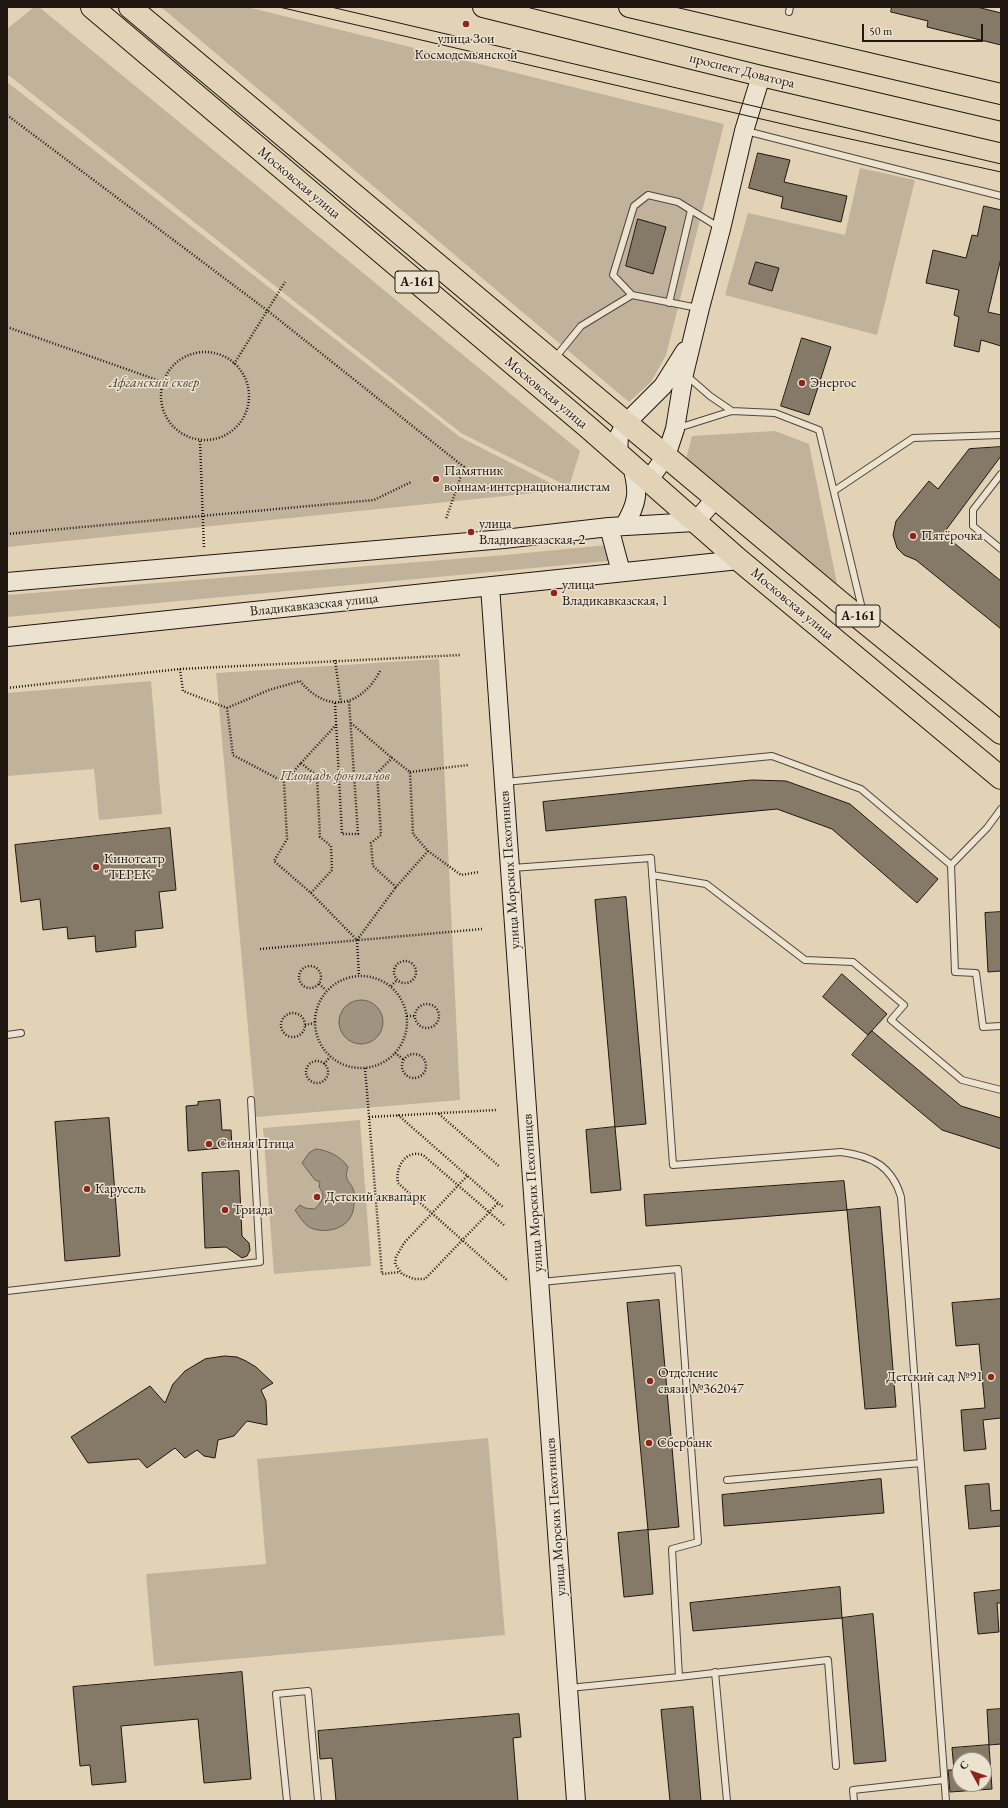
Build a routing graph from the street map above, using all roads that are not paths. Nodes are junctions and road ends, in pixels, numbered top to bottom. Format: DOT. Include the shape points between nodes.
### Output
graph roads {
  1 [pos="92,7"];
  2 [pos="130,7"];
  3 [pos="483,7"];
  4 [pos="629,7"];
  5 [pos="760,76"];
  6 [pos="1001,94"];
  7 [pos="744,131"];
  8 [pos="1001,132"];
  9 [pos="1001,196"];
  10 [pos="691,210"];
  11 [pos="721,229"];
  12 [pos="632,295"];
  13 [pos="669,303"];
  14 [pos="700,308"];
  15 [pos="692,340"];
  16 [pos="552,362"];
  17 [pos="684,374"];
  18 [pos="732,411"];
  19 [pos="626,423"];
  20 [pos="675,430"];
  21 [pos="1001,435"];
  22 [pos="666,456"];
  23 [pos="625,460"];
  24 [pos="1001,474"];
  25 [pos="648,481"];
  26 [pos="834,491"];
  27 [pos="716,498"];
  28 [pos="695,522"];
  29 [pos="616,527"];
  30 [pos="1001,548"];
  31 [pos="739,560"];
  32 [pos="621,572"];
  33 [pos="7,582"];
  34 [pos="490,586"];
  35 [pos="866,623"];
  36 [pos="7,637"];
  37 [pos="1001,733"];
  38 [pos="1001,778"];
  39 [pos="504,782"];
  40 [pos="1001,809"];
  41 [pos="951,865"];
  42 [pos="510,868"];
  43 [pos="652,874"];
  44 [pos="1001,1026"];
  45 [pos="21,1033"];
  46 [pos="7,1035"];
  47 [pos="1001,1090"];
  48 [pos="251,1100"];
  49 [pos="540,1283"];
  50 [pos="7,1291"];
  51 [pos="921,1463"];
  52 [pos="727,1480"];
  53 [pos="715,1672"];
  54 [pos="679,1677"];
  55 [pos="568,1688"];
  56 [pos="836,1766"];
  57 [pos="944,1780"];
  58 [pos="287,1801"];
  59 [pos="318,1801"];
  60 [pos="576,1801"];
  61 [pos="727,1801"];
  62 [pos="854,1801"];
  63 [pos="946,1801"];
  1 -- 23 [label="highway, Московская улица / А-161"];
  2 -- 16 [label="highway, Московская улица / А-161"];
  3 -- 5 [label="main road, проспект Доватора"];
  4 -- 6 [label="main road"];
  5 -- 7 [label="street"];
  5 -- 8 [label="main road, проспект Доватора"];
  7 -- 9 [label="lane"];
  7 -- 11 [label="street"];
  10 -- 11 [label="lane"];
  10 -- 12 [label="lane" via="678,202 648,195 634,206 613,275"];
  10 -- 13 [label="lane"];
  11 -- 14 [label="street"];
  12 -- 13 [label="lane"];
  12 -- 16 [label="lane" via="581,326"];
  13 -- 14 [label="lane"];
  14 -- 15 [label="street"];
  15 -- 17 [label="street"];
  15 -- 19 [label="street" via="663,386"];
  16 -- 19 [label="highway, Московская улица / А-161"];
  17 -- 18 [label="lane"];
  17 -- 20 [label="street"];
  18 -- 20 [label="lane"];
  18 -- 26 [label="lane" via="775,413 819,430"];
  19 -- 22 [label="highway, Московская улица / А-161"];
  19 -- 23 [label="street" via="619,436"];
  20 -- 22 [label="street"];
  21 -- 26 [label="lane" via="913,438"];
  22 -- 25 [label="street"];
  22 -- 27 [label="highway, Московская улица / А-161"];
  23 -- 25 [label="highway, Московская улица / А-161"];
  23 -- 29 [label="street" via="637,486 637,494 632,513"];
  24 -- 30 [label="lane" via="973,510 973,526"];
  25 -- 28 [label="highway, Московская улица / А-161"];
  26 -- 35 [label="lane"];
  27 -- 28 [label="street"];
  27 -- 35 [label="highway, Московская улица / А-161"];
  28 -- 29 [label="street"];
  28 -- 31 [label="highway, Московская улица / А-161"];
  29 -- 32 [label="street"];
  29 -- 33 [label="street"];
  31 -- 32 [label="street, Владикавказская улица"];
  31 -- 38 [label="highway, Московская улица / А-161"];
  32 -- 34 [label="street, Владикавказская улица"];
  34 -- 36 [label="street, Владикавказская улица"];
  34 -- 39 [label="street, улица Морских Пехотинцев"];
  35 -- 37 [label="highway, Московская улица / А-161"];
  39 -- 41 [label="lane" via="772,756 861,789"];
  39 -- 42 [label="street, улица Морских Пехотинцев"];
  40 -- 41 [label="lane" via="987,828"];
  41 -- 44 [label="lane" via="955,972 976,973 983,1027"];
  42 -- 43 [label="lane" via="651,858"];
  42 -- 49 [label="street, улица Морских Пехотинцев"];
  43 -- 47 [label="lane" via="706,884 804,960 853,962 904,1005 891,1020 962,1080"];
  43 -- 51 [label="lane" via="673,1166 841,1152 857,1154 876,1162 889,1172 897,1184 901,1197"];
  45 -- 46 [label="lane"];
  48 -- 50 [label="lane" via="260,1262"];
  49 -- 54 [label="lane" via="678,1269 698,1542 672,1549"];
  49 -- 55 [label="street, улица Морских Пехотинцев"];
  51 -- 52 [label="lane"];
  51 -- 57 [label="lane"];
  53 -- 54 [label="lane"];
  53 -- 56 [label="lane" via="828,1660"];
  53 -- 61 [label="lane"];
  54 -- 55 [label="lane"];
  55 -- 60 [label="street, улица Морских Пехотинцев"];
  57 -- 62 [label="lane" via="853,1790"];
  57 -- 63 [label="lane"];
  58 -- 59 [label="lane" via="276,1694 308,1691"];
}
